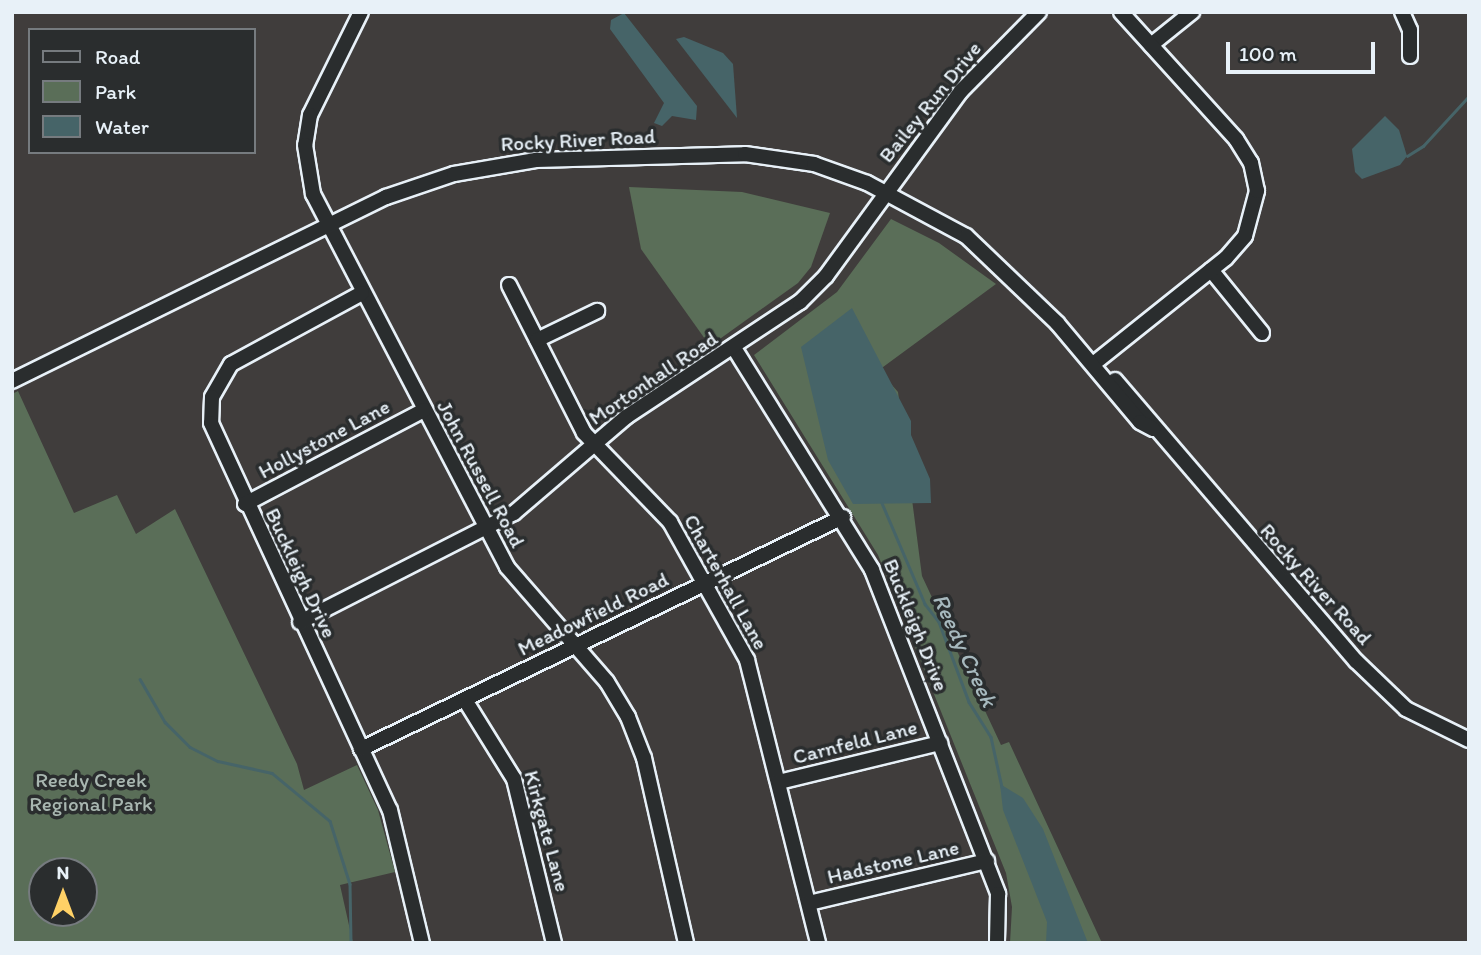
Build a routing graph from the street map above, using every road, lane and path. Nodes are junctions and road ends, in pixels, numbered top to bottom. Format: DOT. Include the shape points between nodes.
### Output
graph roads {
  1 [pos="361,12"];
  2 [pos="1039,12"];
  3 [pos="1121,12"];
  4 [pos="1192,12"];
  5 [pos="1402,12"];
  6 [pos="1151,45"];
  7 [pos="1410,56"];
  8 [pos="887,191"];
  9 [pos="327,226"];
  10 [pos="1211,270"];
  11 [pos="509,285"];
  12 [pos="362,293"];
  13 [pos="597,310"];
  14 [pos="1057,323"];
  15 [pos="1262,334"];
  16 [pos="537,340"];
  17 [pos="734,348"];
  18 [pos="1097,361"];
  19 [pos="12,381"];
  20 [pos="424,410"];
  21 [pos="1153,429"];
  22 [pos="593,444"];
  23 [pos="245,504"];
  24 [pos="843,517"];
  25 [pos="486,527"];
  26 [pos="703,583"];
  27 [pos="300,622"];
  28 [pos="575,646"];
  29 [pos="465,700"];
  30 [pos="1469,740"];
  31 [pos="940,743"];
  32 [pos="361,749"];
  33 [pos="779,782"];
  34 [pos="986,861"];
  35 [pos="809,903"];
  36 [pos="422,943"];
  37 [pos="554,943"];
  38 [pos="686,943"];
  39 [pos="818,943"];
  40 [pos="997,943"];
  1 -- 9 [label="street, John Russell Road" via="321,85 308,129 313,194"];
  2 -- 8 [label="street, Bailey Run Drive" via="961,91"];
  3 -- 6 [label="street"];
  4 -- 6 [label="street"];
  5 -- 7 [label="street" via="1410,30"];
  6 -- 10 [label="street" via="1251,163 1255,210 1245,236"];
  8 -- 9 [label="street, Rocky River Road" via="814,164 746,154 536,160 454,174"];
  8 -- 14 [label="street, Rocky River Road" via="966,236"];
  8 -- 17 [label="street, Mortonhall Road" via="826,276 800,302"];
  9 -- 12 [label="street, John Russell Road"];
  9 -- 19 [label="street, Rocky River Road"];
  10 -- 15 [label="street"];
  10 -- 18 [label="street"];
  11 -- 16 [label="street, Charterhall Lane"];
  12 -- 20 [label="street, John Russell Road"];
  12 -- 23 [label="street, Buckleigh Drive" via="240,356 216,384 211,410 214,440"];
  13 -- 16 [label="street"];
  14 -- 18 [label="street, Rocky River Road"];
  14 -- 21 [label="street, Rocky River Road" via="1140,422"];
  16 -- 22 [label="street, Charterhall Lane"];
  17 -- 22 [label="street, Mortonhall Road"];
  17 -- 24 [label="street, Buckleigh Drive"];
  18 -- 21 [label="street, Rocky River Road" via="1149,416"];
  20 -- 23 [label="street, Hollystone Lane"];
  20 -- 25 [label="street, John Russell Road"];
  21 -- 30 [label="street, Rocky River Road" via="1386,691 1429,723"];
  22 -- 25 [label="street, Mortonhall Road" via="534,498"];
  22 -- 26 [label="street, Charterhall Lane" via="670,522"];
  23 -- 27 [label="street, Buckleigh Drive"];
  24 -- 26 [label="street, Meadowfield Road"];
  24 -- 31 [label="street, Buckleigh Drive" via="872,570"];
  25 -- 27 [label="street, Mortonhall Road"];
  25 -- 28 [label="street, John Russell Road" via="521,586"];
  26 -- 28 [label="street, Meadowfield Road"];
  26 -- 33 [label="street, Charterhall Lane" via="755,681"];
  27 -- 32 [label="street, Buckleigh Drive"];
  28 -- 29 [label="street, Meadowfield Road"];
  28 -- 38 [label="street, John Russell Road" via="607,682 628,717 643,758"];
  29 -- 32 [label="street, Meadowfield Road"];
  29 -- 37 [label="street, Kirkgate Lane" via="509,766"];
  31 -- 33 [label="street, Carnfeld Lane"];
  31 -- 34 [label="street, Buckleigh Drive"];
  32 -- 36 [label="street, Buckleigh Drive" via="390,810"];
  33 -- 35 [label="street, Charterhall Lane"];
  34 -- 35 [label="street, Hadstone Lane"];
  34 -- 40 [label="street, Buckleigh Drive" via="998,894"];
  35 -- 39 [label="street, Charterhall Lane"];
}
